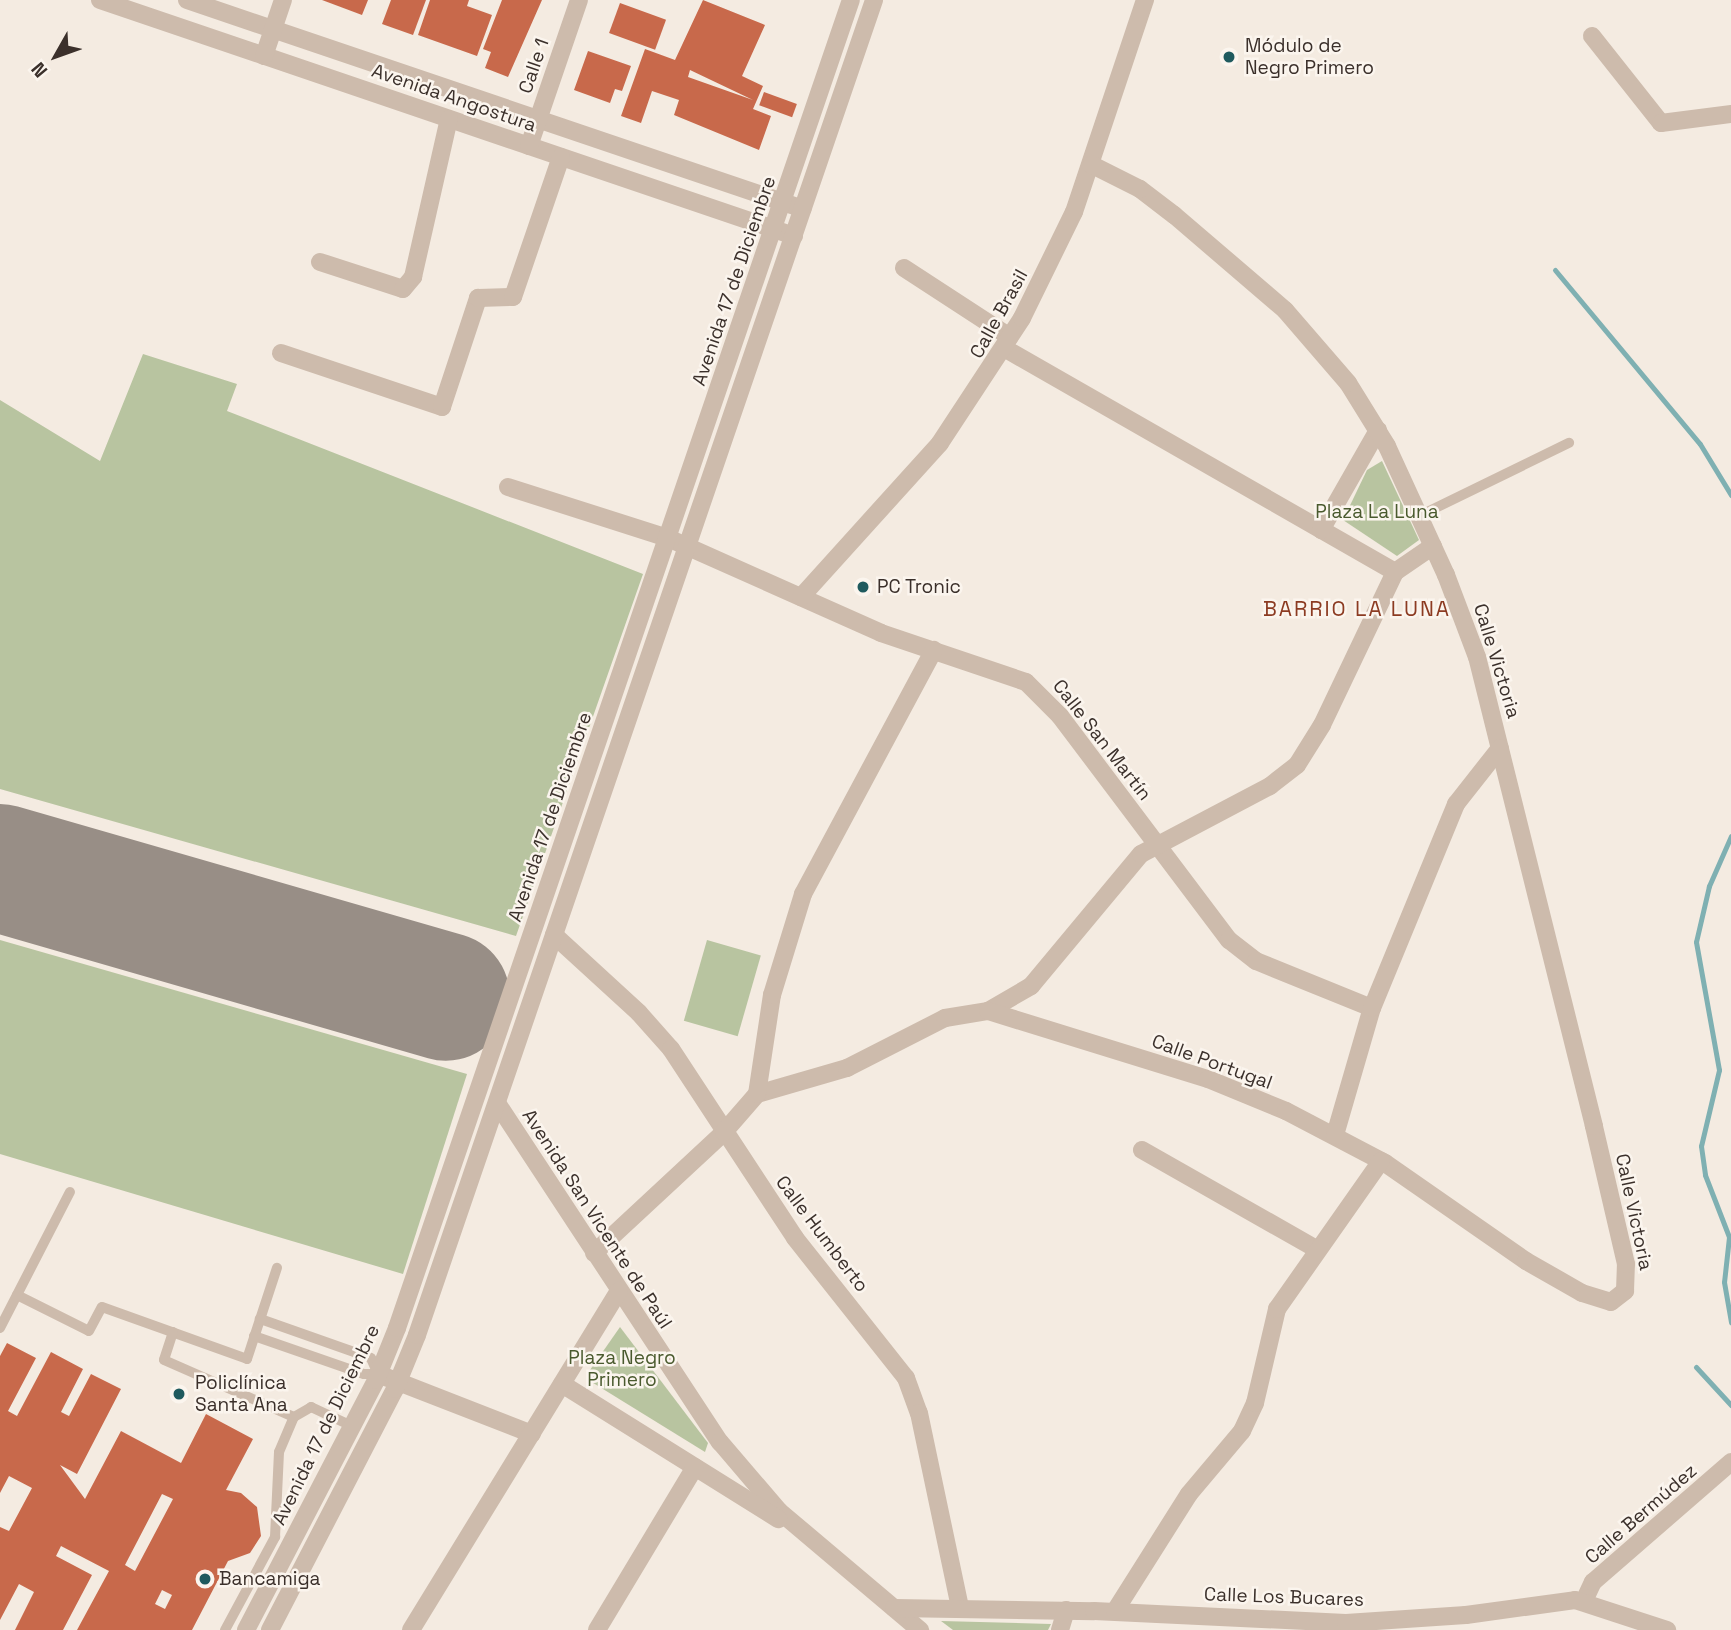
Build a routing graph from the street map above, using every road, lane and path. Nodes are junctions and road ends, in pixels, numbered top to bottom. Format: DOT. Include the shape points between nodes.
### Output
graph roads {
  1 [pos="100,0"];
  2 [pos="187,0"];
  3 [pos="283,0"];
  4 [pos="579,0"];
  5 [pos="851,0"];
  6 [pos="874,0"];
  7 [pos="1145,0"];
  8 [pos="273,30"];
  9 [pos="1592,36"];
  10 [pos="264,56"];
  11 [pos="1731,114"];
  12 [pos="449,119"];
  13 [pos="538,119"];
  14 [pos="529,146"];
  15 [pos="561,157"];
  16 [pos="1092,165"];
  17 [pos="783,202"];
  18 [pos="803,209"];
  19 [pos="774,229"];
  20 [pos="794,236"];
  21 [pos="320,262"];
  22 [pos="904,268"];
  23 [pos="1007,343"];
  24 [pos="281,353"];
  25 [pos="1378,430"];
  26 [pos="1569,443"];
  27 [pos="508,487"];
  28 [pos="1419,516"];
  29 [pos="1321,530"];
  30 [pos="668,538"];
  31 [pos="1433,546"];
  32 [pos="688,547"];
  33 [pos="1395,572"];
  34 [pos="801,597"];
  35 [pos="934,650"];
  36 [pos="1500,748"];
  37 [pos="1155,844"];
  38 [pos="554,935"];
  39 [pos="1373,1008"];
  40 [pos="988,1011"];
  41 [pos="757,1094"];
  42 [pos="497,1103"];
  43 [pos="724,1132"];
  44 [pos="1335,1135"];
  45 [pos="1142,1150"];
  46 [pos="1381,1161"];
  47 [pos="70,1192"];
  48 [pos="1318,1250"];
  49 [pos="594,1253"];
  50 [pos="277,1268"];
  51 [pos="619,1291"];
  52 [pos="17,1295"];
  53 [pos="1621,1298"];
  54 [pos="260,1319"];
  55 [pos="0,1328"];
  56 [pos="173,1332"];
  57 [pos="254,1336"];
  58 [pos="379,1374"];
  59 [pos="398,1381"];
  60 [pos="562,1384"];
  61 [pos="294,1417"];
  62 [pos="352,1426"];
  63 [pos="532,1434"];
  64 [pos="1731,1462"];
  65 [pos="695,1467"];
  66 [pos="808,1538"];
  67 [pos="1584,1601"];
  68 [pos="894,1608"];
  69 [pos="960,1608"];
  70 [pos="1066,1610"];
  71 [pos="1115,1611"];
  72 [pos="225,1630"];
  73 [pos="246,1630"];
  74 [pos="270,1630"];
  75 [pos="411,1630"];
  76 [pos="597,1630"];
  77 [pos="920,1630"];
  78 [pos="1060,1630"];
  79 [pos="1667,1630"];
  1 -- 10 [label="street, Avenida Angostura"];
  2 -- 8 [label="street, Avenida Angostura"];
  3 -- 8 [label="street"];
  4 -- 13 [label="street, Calle 1"];
  5 -- 17 [label="street, Avenida 17 de Diciembre"];
  6 -- 18 [label="street"];
  7 -- 16 [label="street, Calle Brasil"];
  8 -- 10 [label="street"];
  8 -- 13 [label="street, Avenida Angostura"];
  9 -- 11 [label="street" via="1661,123"];
  10 -- 12 [label="street, Avenida Angostura"];
  12 -- 14 [label="street, Avenida Angostura"];
  12 -- 21 [label="street" via="413,277 403,289"];
  13 -- 14 [label="street, Calle 1"];
  13 -- 17 [label="street, Avenida Angostura"];
  14 -- 15 [label="street, Avenida Angostura"];
  15 -- 19 [label="street, Avenida Angostura"];
  15 -- 24 [label="street" via="513,298 478,298 442,407"];
  16 -- 23 [label="street, Calle Brasil" via="1058,250"];
  16 -- 25 [label="street, Calle Victoria" via="1166,208 1285,310 1325,352"];
  17 -- 18 [label="street, Avenida Angostura"];
  17 -- 19 [label="street, Avenida 17 de Diciembre"];
  18 -- 20 [label="street"];
  19 -- 20 [label="street, Avenida Angostura"];
  19 -- 30 [label="street, Avenida 17 de Diciembre"];
  20 -- 32 [label="street"];
  22 -- 23 [label="street"];
  23 -- 29 [label="street"];
  23 -- 34 [label="street, Calle Brasil" via="940,443"];
  25 -- 28 [label="street, Calle Victoria"];
  25 -- 29 [label="street"];
  26 -- 28 [label="lane"];
  27 -- 30 [label="street, Calle San Martín"];
  28 -- 31 [label="street, Calle Victoria"];
  29 -- 33 [label="street"];
  30 -- 32 [label="street, Calle San Martín"];
  30 -- 58 [label="street, Avenida 17 de Diciembre"];
  31 -- 33 [label="street"];
  31 -- 36 [label="street, Calle Victoria" via="1477,657"];
  32 -- 34 [label="street, Calle San Martín"];
  32 -- 38 [label="street"];
  33 -- 37 [label="street" via="1322,725 1297,765 1270,786"];
  34 -- 35 [label="street, Calle San Martín" via="890,637"];
  35 -- 37 [label="street, Calle San Martín" via="1011,675 1043,695"];
  35 -- 41 [label="street" via="803,894 772,995"];
  36 -- 39 [label="street" via="1456,804"];
  36 -- 53 [label="street, Calle Victoria" via="1626,1264 1627,1284"];
  37 -- 39 [label="street, Calle San Martín" via="1204,911 1242,952"];
  37 -- 40 [label="street" via="1132,864 1031,986"];
  38 -- 42 [label="street"];
  38 -- 43 [label="street, Calle Humberto" via="663,1040"];
  39 -- 44 [label="street"];
  40 -- 41 [label="street, Calle Portugal" via="945,1018 847,1068"];
  40 -- 44 [label="street, Calle Portugal" via="1208,1079"];
  41 -- 43 [label="street"];
  42 -- 49 [label="street, Avenida San Vicente de Paúl"];
  42 -- 59 [label="street"];
  43 -- 49 [label="street"];
  43 -- 69 [label="street, Calle Humberto" via="802,1248 913,1390"];
  44 -- 46 [label="street, Calle Portugal"];
  45 -- 48 [label="street"];
  46 -- 48 [label="street"];
  46 -- 53 [label="street, Calle Portugal" via="1571,1286 1605,1302"];
  47 -- 52 [label="lane"];
  48 -- 71 [label="street" via="1277,1309 1250,1418 1182,1506"];
  49 -- 51 [label="street, Avenida San Vicente de Paúl"];
  50 -- 54 [label="lane"];
  51 -- 60 [label="street"];
  51 -- 66 [label="street, Avenida San Vicente de Paúl" via="720,1442"];
  52 -- 55 [label="lane"];
  52 -- 56 [label="lane" via="89,1331 102,1307"];
  54 -- 57 [label="lane"];
  54 -- 58 [label="lane" via="370,1358"];
  56 -- 57 [label="lane" via="247,1359"];
  56 -- 61 [label="lane" via="164,1360"];
  57 -- 58 [label="lane" via="364,1374"];
  58 -- 59 [label="street"];
  58 -- 62 [label="street, Avenida 17 de Diciembre"];
  59 -- 63 [label="street"];
  59 -- 74 [label="street"];
  60 -- 63 [label="street"];
  60 -- 65 [label="street"];
  61 -- 62 [label="lane" via="311,1407"];
  61 -- 72 [label="lane" via="279,1452 275,1537"];
  62 -- 73 [label="street, Avenida 17 de Diciembre"];
  63 -- 75 [label="street"];
  64 -- 67 [label="street, Calle Bermúdez" via="1593,1582"];
  65 -- 66 [label="street"];
  65 -- 76 [label="street"];
  66 -- 68 [label="street, Avenida San Vicente de Paúl"];
  67 -- 71 [label="street, Calle Los Bucares" via="1346,1623"];
  67 -- 79 [label="street, Calle Los Bucares"];
  68 -- 69 [label="street, Calle Los Bucares"];
  68 -- 77 [label="street, Avenida San Vicente de Paúl"];
  69 -- 70 [label="street, Calle Los Bucares"];
  70 -- 71 [label="street, Calle Los Bucares"];
  70 -- 78 [label="street"];
}
